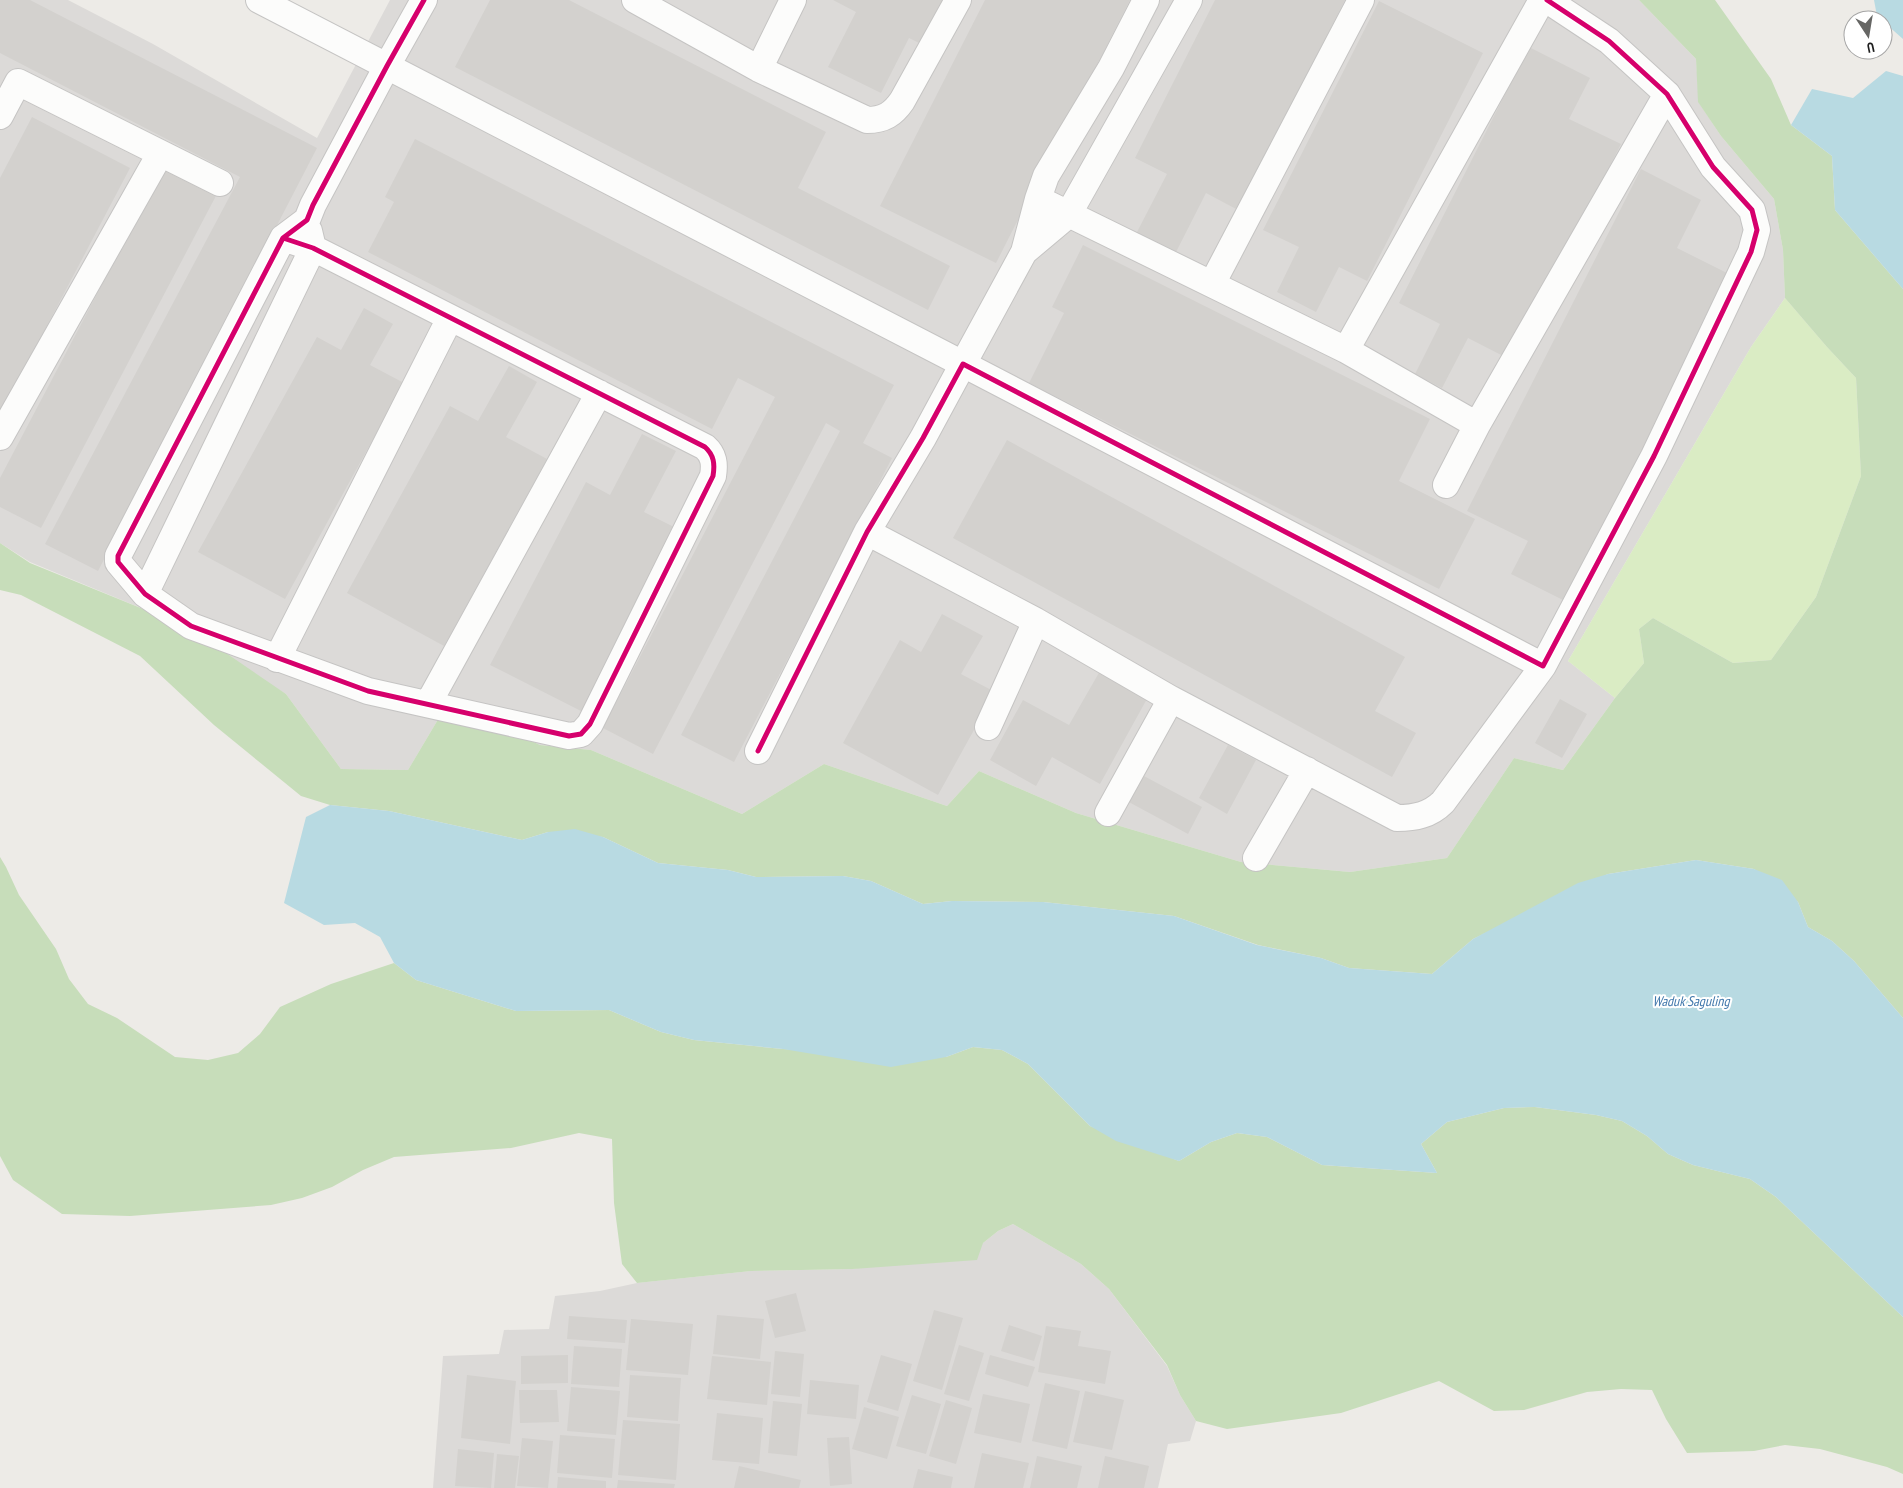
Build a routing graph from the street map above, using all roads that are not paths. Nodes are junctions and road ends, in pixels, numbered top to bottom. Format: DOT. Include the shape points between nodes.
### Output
graph roads {
  1 [pos="259,0"];
  2 [pos="424,0"];
  3 [pos="635,0"];
  4 [pos="794,0"];
  5 [pos="958,0"];
  6 [pos="1146,0"];
  7 [pos="1189,0"];
  8 [pos="1361,0"];
  9 [pos="1542,0"];
  10 [pos="1547,0"];
  11 [pos="386,66"];
  12 [pos="759,69"];
  13 [pos="9,78"];
  14 [pos="1667,94"];
  15 [pos="0,116"];
  16 [pos="160,154"];
  17 [pos="220,183"];
  18 [pos="1038,199"];
  19 [pos="1068,215"];
  20 [pos="307,220"];
  21 [pos="283,238"];
  22 [pos="313,248"];
  23 [pos="1024,252"];
  24 [pos="1212,284"];
  25 [pos="450,318"];
  26 [pos="1346,350"];
  27 [pos="964,364"];
  28 [pos="599,393"];
  29 [pos="1477,425"];
  30 [pos="0,437"];
  31 [pos="1446,484"];
  32 [pos="867,532"];
  33 [pos="145,594"];
  34 [pos="1036,621"];
  35 [pos="277,659"];
  36 [pos="1543,666"];
  37 [pos="1171,699"];
  38 [pos="428,704"];
  39 [pos="988,727"];
  40 [pos="758,751"];
  41 [pos="1307,770"];
  42 [pos="1108,813"];
  43 [pos="1256,858"];
  1 -- 11 [label="street"];
  2 -- 11 [label="street"];
  3 -- 12 [label="street"];
  4 -- 12 [label="street"];
  5 -- 12 [label="street" via="902,101 896,110 879,120 867,120"];
  6 -- 18 [label="street" via="1111,68 1046,176"];
  7 -- 19 [label="street"];
  8 -- 24 [label="street"];
  9 -- 26 [label="street"];
  10 -- 14 [label="street" via="1609,41"];
  11 -- 20 [label="street"];
  11 -- 27 [label="street"];
  13 -- 15 [label="street"];
  13 -- 16 [label="street"];
  14 -- 29 [label="street"];
  14 -- 36 [label="street" via="1713,167 1752,210 1757,230 1751,252 1654,456"];
  16 -- 17 [label="street"];
  16 -- 30 [label="street"];
  18 -- 19 [label="street"];
  18 -- 23 [label="street"];
  19 -- 23 [label="street"];
  19 -- 24 [label="street"];
  20 -- 21 [label="street"];
  20 -- 22 [label="street"];
  21 -- 22 [label="street"];
  21 -- 33 [label="street" via="118,556 118,562"];
  22 -- 25 [label="street"];
  22 -- 33 [label="street"];
  23 -- 27 [label="street"];
  24 -- 26 [label="street"];
  25 -- 28 [label="street"];
  25 -- 35 [label="street"];
  26 -- 29 [label="street"];
  27 -- 32 [label="street"];
  27 -- 36 [label="street"];
  28 -- 38 [label="street"];
  28 -- 38 [label="street" via="705,447 710,452 714,467 713,476 590,724 581,734 569,736"];
  29 -- 31 [label="street"];
  32 -- 34 [label="street"];
  32 -- 40 [label="street"];
  33 -- 35 [label="street" via="191,626"];
  34 -- 37 [label="street"];
  34 -- 39 [label="street"];
  35 -- 38 [label="street" via="368,691"];
  36 -- 41 [label="street" via="1434,810 1411,818 1397,818"];
  37 -- 41 [label="street"];
  37 -- 42 [label="street"];
  41 -- 43 [label="street"];
}
